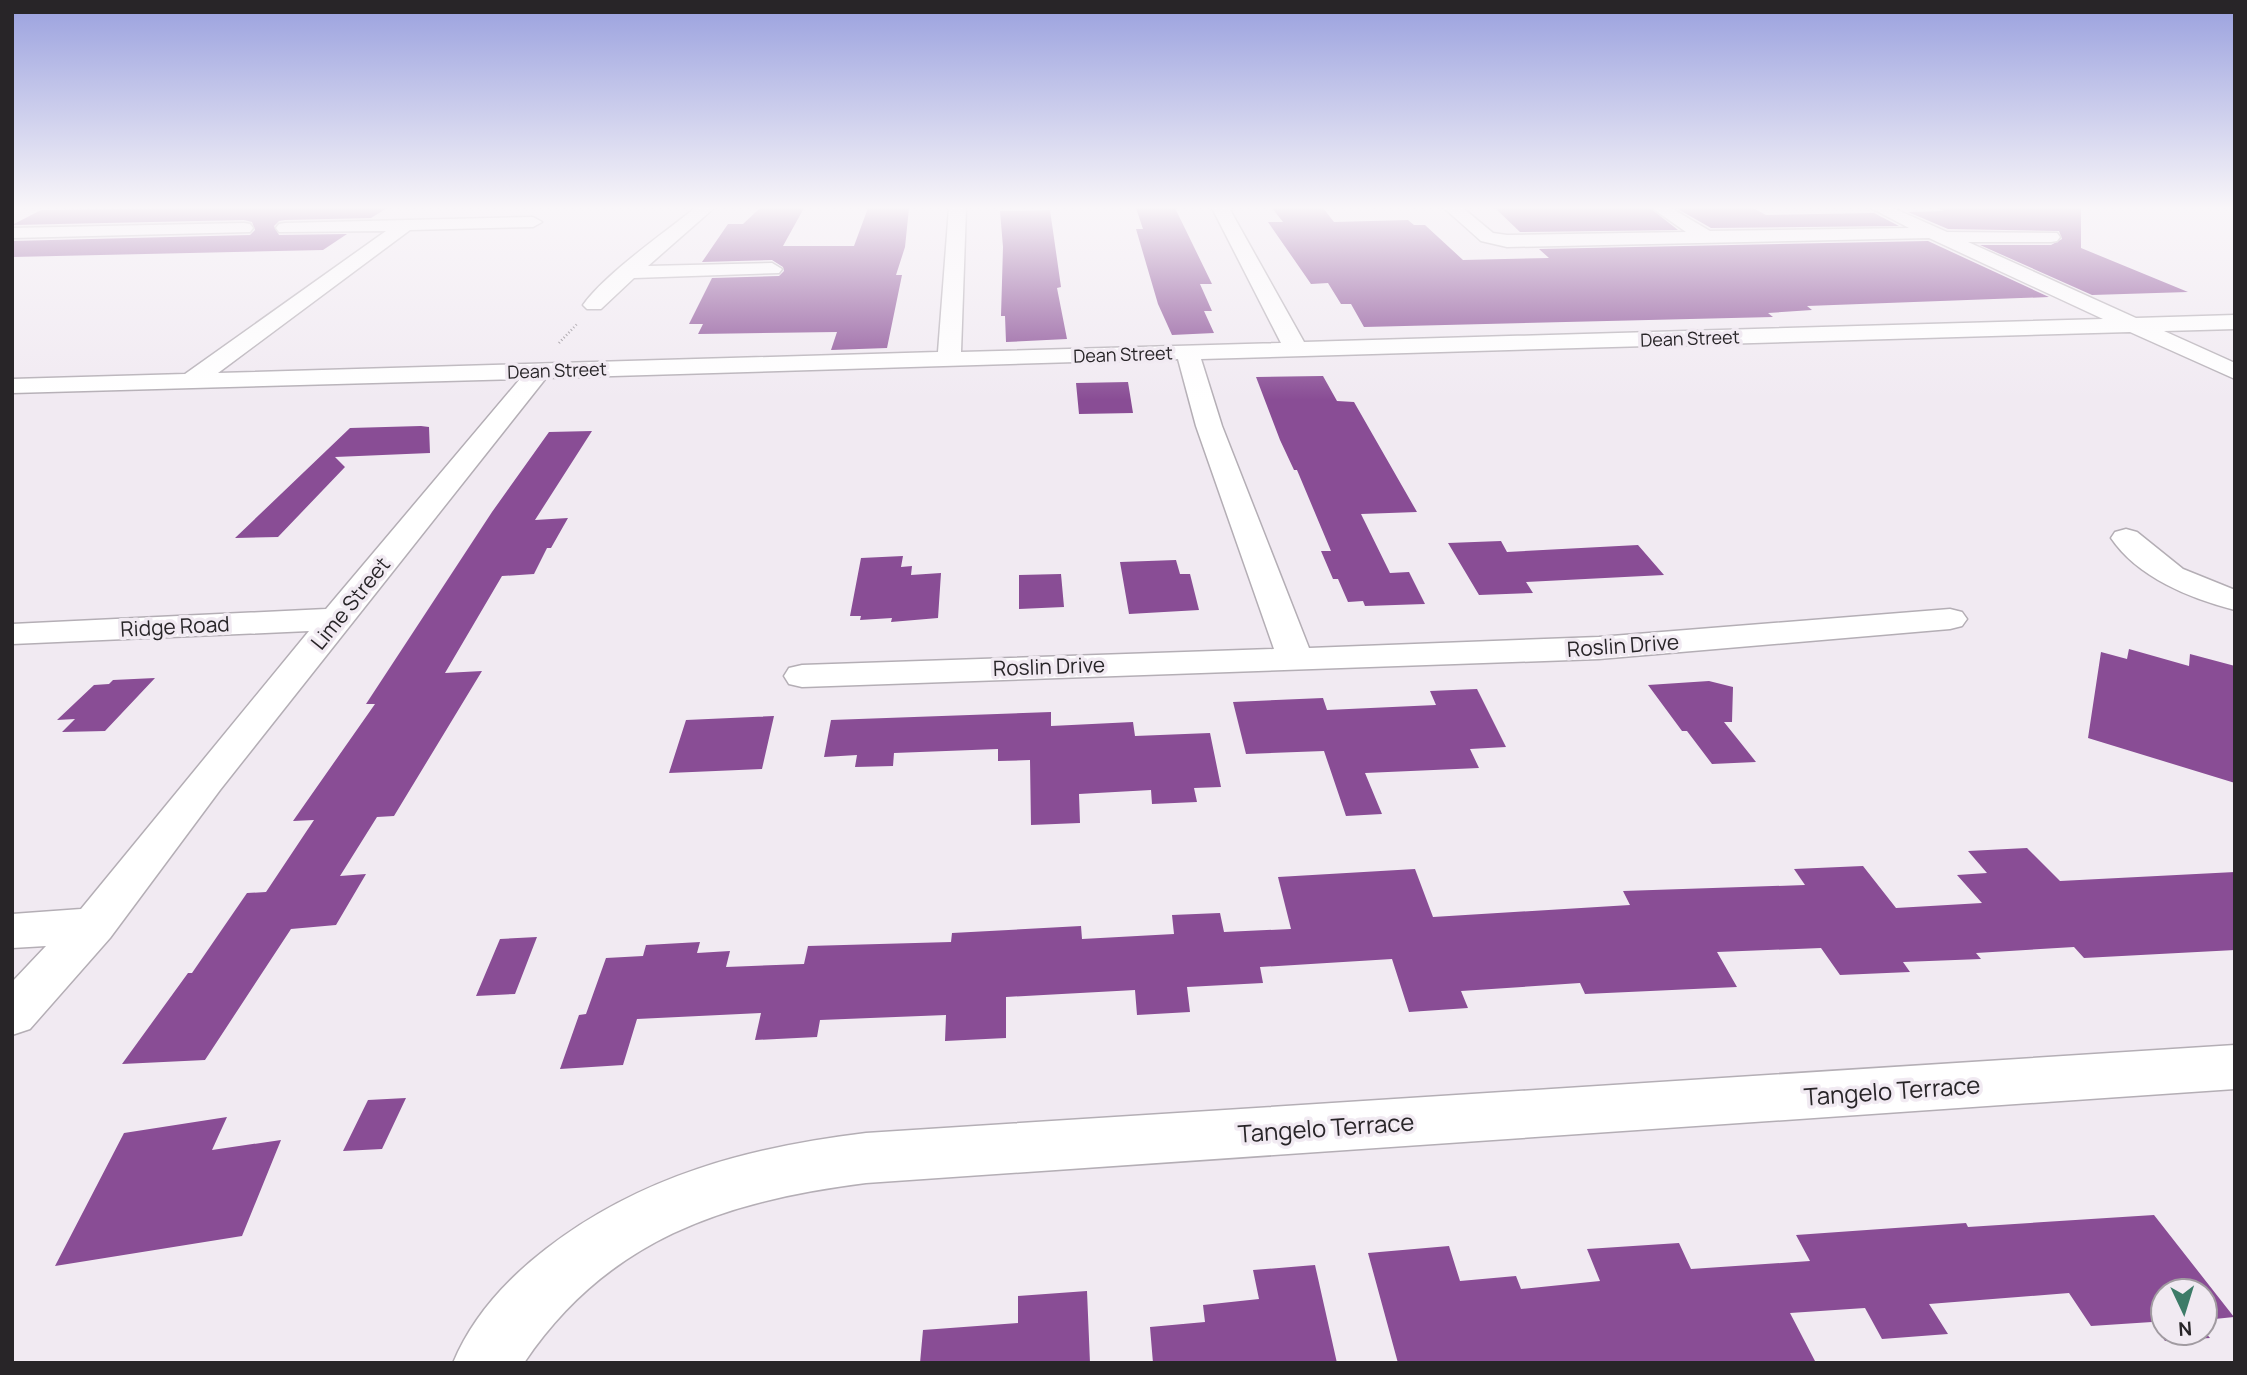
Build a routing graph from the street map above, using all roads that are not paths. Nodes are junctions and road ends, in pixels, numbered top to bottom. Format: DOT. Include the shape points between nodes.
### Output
graph roads {
  1 [pos="341,272"];
  2 [pos="629,272"];
  3 [pos="954,272"];
  4 [pos="1255,272"];
  5 [pos="2020,272"];
  6 [pos="594,305"];
  7 [pos="2235,322"];
  8 [pos="2134,325"];
  9 [pos="1296,349"];
  10 [pos="1186,352"];
  11 [pos="949,359"];
  12 [pos="540,370"];
  13 [pos="2235,372"];
  14 [pos="191,381"];
  15 [pos="12,386"];
  16 [pos="2126,538"];
  17 [pos="2235,600"];
  18 [pos="338,619"];
  19 [pos="1950,619"];
  20 [pos="12,634"];
  21 [pos="1295,657"];
  22 [pos="802,676"];
  23 [pos="94,926"];
  24 [pos="12,932"];
  25 [pos="12,1015"];
  26 [pos="2235,1067"];
  27 [pos="485,1363"];
  1 -- 14 [label="street"];
  2 -- 6 [label="street"];
  3 -- 11 [label="street"];
  4 -- 9 [label="street"];
  5 -- 8 [label="street"];
  7 -- 8 [label="street, Dean Street"];
  8 -- 9 [label="street, Dean Street"];
  8 -- 13 [label="street"];
  9 -- 10 [label="street, Dean Street"];
  10 -- 11 [label="street, Dean Street"];
  10 -- 21 [label="street"];
  11 -- 12 [label="street, Dean Street"];
  12 -- 14 [label="street, Dean Street"];
  12 -- 18 [label="street, Lime Street"];
  14 -- 15 [label="street, Dean Street"];
  16 -- 17 [label="street" via="2172,576"];
  18 -- 20 [label="street, Ridge Road"];
  18 -- 23 [label="street, Lime Street"];
  19 -- 21 [label="street, Roslin Drive" via="1599,648"];
  21 -- 22 [label="street, Roslin Drive"];
  23 -- 24 [label="street"];
  23 -- 25 [label="street, Lime Street"];
  26 -- 27 [label="street, Tangelo Terrace" via="802,1165 738,1179 661,1207 590,1248 530,1302"];
}
